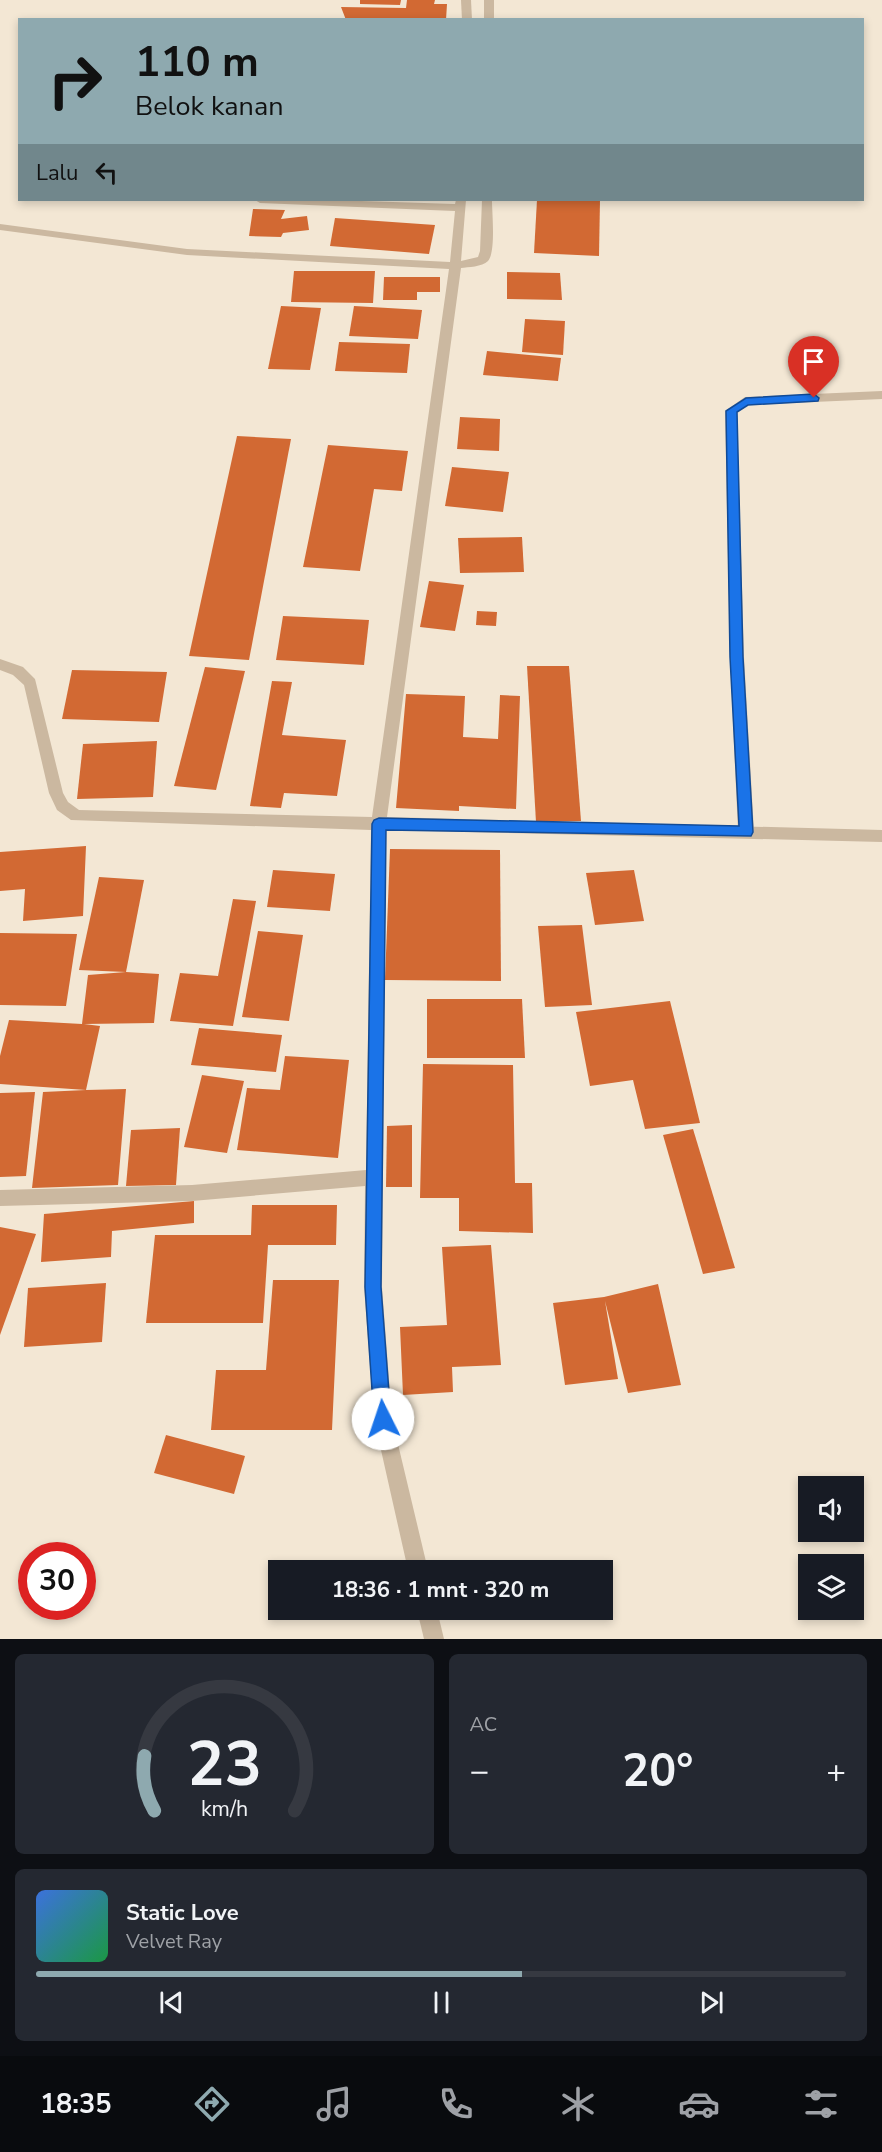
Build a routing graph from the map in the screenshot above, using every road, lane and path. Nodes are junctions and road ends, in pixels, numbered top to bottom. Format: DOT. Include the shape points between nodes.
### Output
graph roads {
  1 [pos="466,0"];
  2 [pos="489,0"];
  3 [pos="467,18"];
  4 [pos="489,18"];
  5 [pos="310,201"];
  6 [pos="487,201"];
  7 [pos="460,204"];
  8 [pos="0,227"];
  9 [pos="454,266"];
  10 [pos="882,395"];
  11 [pos="0,664"];
  12 [pos="379,828"];
  13 [pos="746,832"];
  14 [pos="882,836"];
  15 [pos="376,1177"];
  16 [pos="0,1198"];
  17 [pos="416,1560"];
  18 [pos="429,1620"];
  19 [pos="434,1639"];
  1 -- 3 [label="street"];
  2 -- 4 [label="street"];
  5 -- 7 [label="street"];
  6 -- 9 [label="street" via="483,259"];
  7 -- 9 [label="street"];
  8 -- 9 [label="street" via="188,252"];
  9 -- 12 [label="street"];
  10 -- 13 [label="street" via="746,401 731,411 736,657"];
  11 -- 12 [label="street" via="18,671 30,683 56,793 62,806 76,816"];
  12 -- 13 [label="street"];
  12 -- 15 [label="street"];
  13 -- 14 [label="street"];
  15 -- 16 [label="street" via="192,1193"];
  15 -- 17 [label="street" via="373,1287 383,1419"];
  18 -- 19 [label="street"];
}
